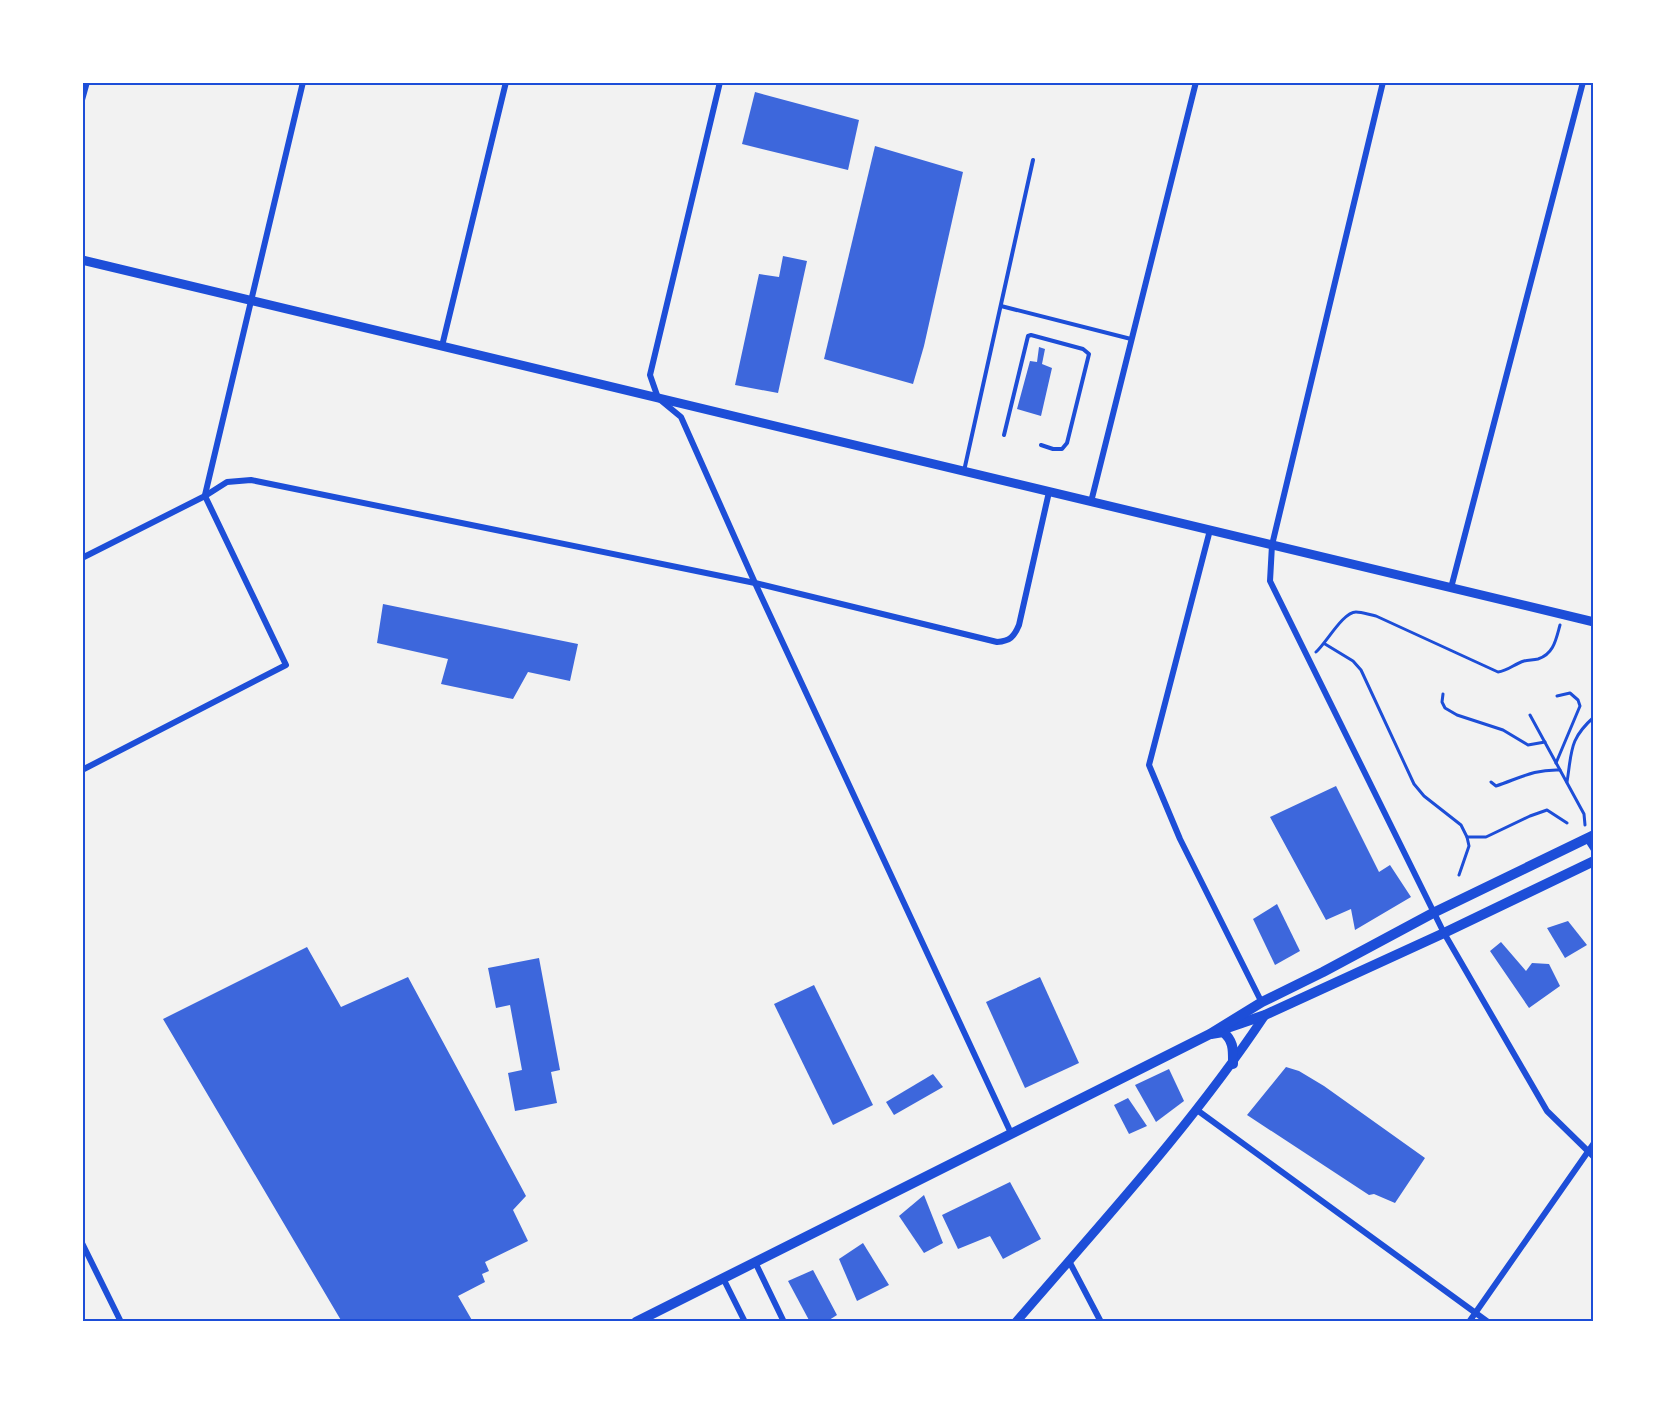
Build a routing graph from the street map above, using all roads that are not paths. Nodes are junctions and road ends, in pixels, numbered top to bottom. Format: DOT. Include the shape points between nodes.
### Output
graph roads {
  1 [pos="87,82"];
  2 [pos="303,82"];
  3 [pos="506,82"];
  4 [pos="720,82"];
  5 [pos="1196,82"];
  6 [pos="1383,82"];
  7 [pos="1583,82"];
  8 [pos="82,100"];
  9 [pos="1033,160"];
  10 [pos="82,260"];
  11 [pos="251,300"];
  12 [pos="1000,306"];
  13 [pos="1131,339"];
  14 [pos="442,346"];
  15 [pos="658,398"];
  16 [pos="1004,435"];
  17 [pos="1041,445"];
  18 [pos="964,471"];
  19 [pos="1049,492"];
  20 [pos="205,496"];
  21 [pos="1091,502"];
  22 [pos="1210,530"];
  23 [pos="1272,545"];
  24 [pos="82,558"];
  25 [pos="755,583"];
  26 [pos="1450,588"];
  27 [pos="1593,622"];
  28 [pos="82,770"];
  29 [pos="1590,837"];
  30 [pos="1593,850"];
  31 [pos="1593,861"];
  32 [pos="1433,913"];
  33 [pos="1444,933"];
  34 [pos="1262,1002"];
  35 [pos="1265,1015"];
  36 [pos="1210,1034"];
  37 [pos="1233,1064"];
  38 [pos="1197,1110"];
  39 [pos="1011,1133"];
  40 [pos="1593,1143"];
  41 [pos="1587,1152"];
  42 [pos="1593,1157"];
  43 [pos="82,1243"];
  44 [pos="1069,1261"];
  45 [pos="755,1262"];
  46 [pos="723,1278"];
  47 [pos="1476,1313"];
  48 [pos="121,1322"];
  49 [pos="636,1322"];
  50 [pos="745,1322"];
  51 [pos="784,1322"];
  52 [pos="1016,1322"];
  53 [pos="1101,1322"];
  54 [pos="1469,1322"];
  55 [pos="1488,1322"];
  1 -- 8 [label="street"];
  2 -- 11 [label="street"];
  3 -- 14 [label="street"];
  4 -- 15 [label="street" via="650,375"];
  5 -- 13 [label="street"];
  6 -- 23 [label="street"];
  7 -- 26 [label="street"];
  9 -- 12 [label="lane"];
  10 -- 11 [label="street"];
  11 -- 14 [label="street"];
  11 -- 20 [label="street"];
  12 -- 13 [label="lane"];
  12 -- 18 [label="lane"];
  13 -- 21 [label="street"];
  14 -- 15 [label="street"];
  15 -- 18 [label="street"];
  15 -- 25 [label="street" via="681,417"];
  16 -- 17 [label="lane" via="1028,336 1083,349 1089,354 1067,443 1053,449"];
  18 -- 19 [label="street"];
  19 -- 21 [label="street"];
  19 -- 25 [label="street" via="1019,626 1007,641 997,642"];
  20 -- 24 [label="street"];
  20 -- 25 [label="street" via="227,482 250,480"];
  20 -- 28 [label="street" via="286,665"];
  21 -- 22 [label="street"];
  22 -- 23 [label="street"];
  22 -- 34 [label="street" via="1149,765 1180,839"];
  23 -- 26 [label="street"];
  23 -- 32 [label="street" via="1270,581"];
  25 -- 39 [label="street"];
  26 -- 27 [label="street"];
  29 -- 30 [label="street"];
  29 -- 32 [label="main road"];
  31 -- 33 [label="main road"];
  32 -- 33 [label="street"];
  32 -- 34 [label="main road"];
  33 -- 35 [label="main road"];
  33 -- 41 [label="street" via="1547,1111"];
  34 -- 35 [label="street"];
  34 -- 36 [label="main road"];
  35 -- 36 [label="main road"];
  35 -- 37 [label="street"];
  36 -- 37 [label="main road" via="1222,1032 1229,1037"];
  36 -- 39 [label="main road"];
  37 -- 38 [label="street"];
  38 -- 44 [label="street"];
  38 -- 47 [label="street"];
  39 -- 45 [label="main road"];
  40 -- 41 [label="street"];
  41 -- 42 [label="street"];
  41 -- 47 [label="street"];
  43 -- 48 [label="street"];
  44 -- 52 [label="street"];
  44 -- 53 [label="street"];
  45 -- 46 [label="main road"];
  45 -- 51 [label="street"];
  46 -- 49 [label="main road"];
  46 -- 50 [label="street"];
  47 -- 54 [label="street"];
  47 -- 55 [label="street"];
}
